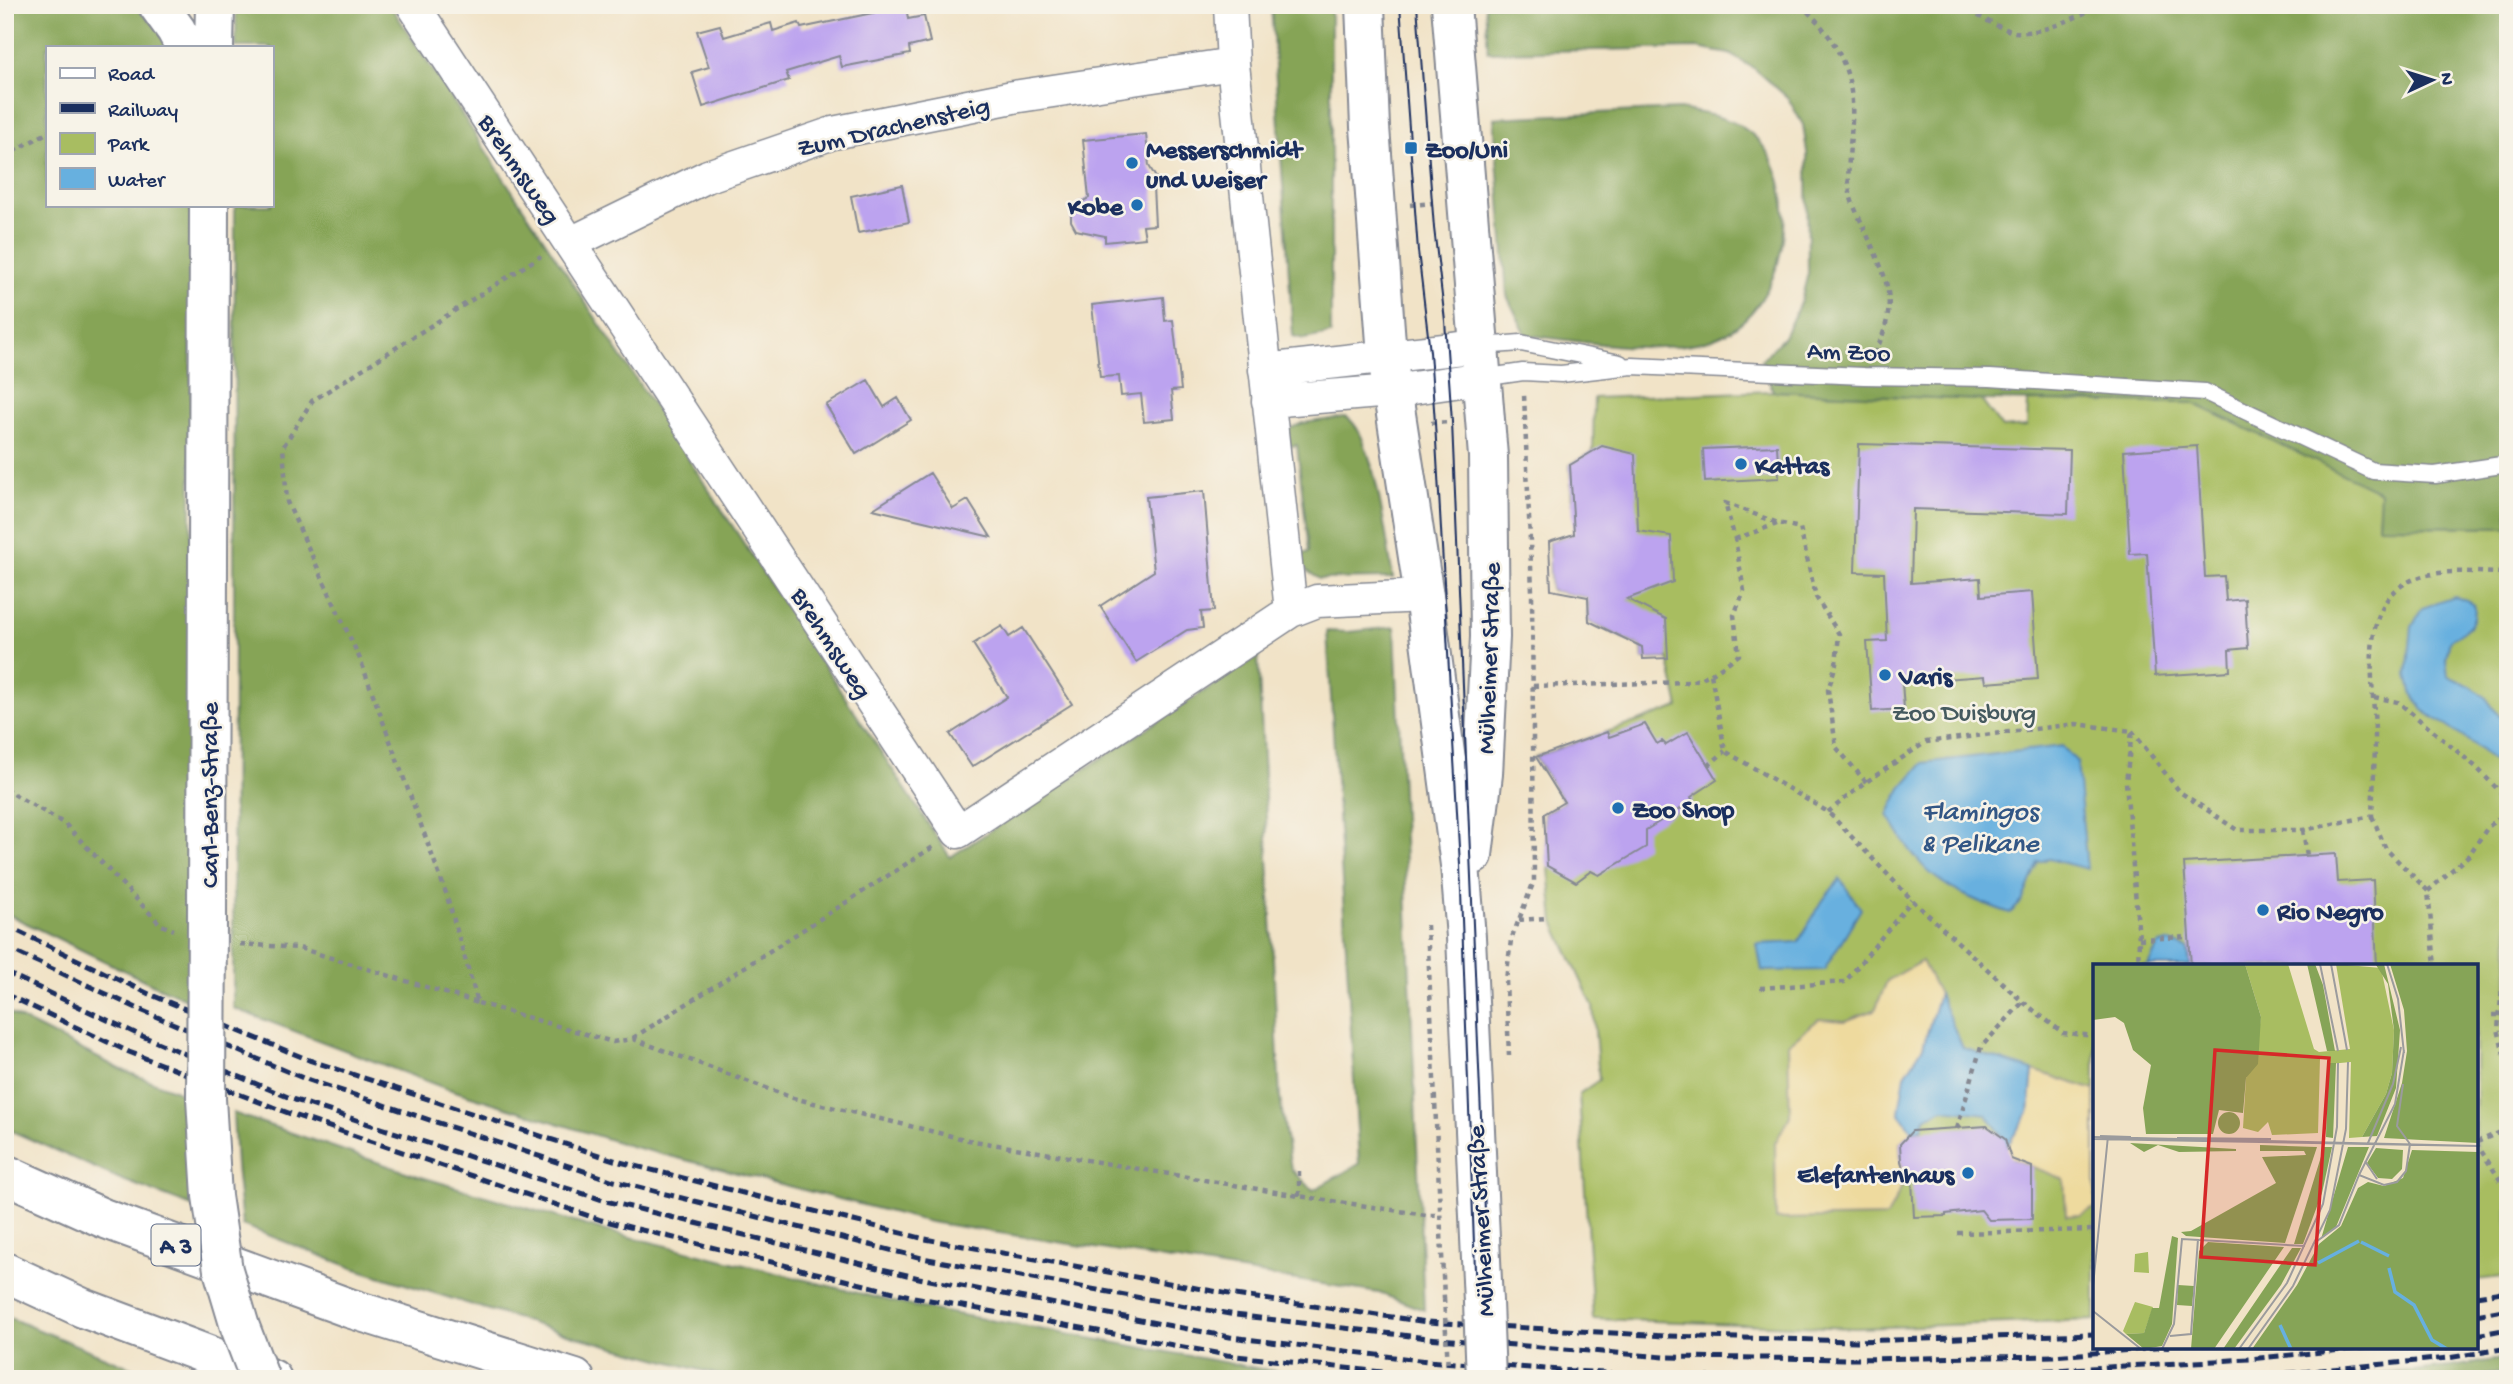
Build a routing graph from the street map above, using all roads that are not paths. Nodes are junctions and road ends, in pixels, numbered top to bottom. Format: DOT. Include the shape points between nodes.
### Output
graph roads {
  1 [pos="158,5"];
  2 [pos="215,5"];
  3 [pos="413,5"];
  4 [pos="1230,5"];
  5 [pos="1365,5"];
  6 [pos="1451,5"];
  7 [pos="184,46"];
  8 [pos="214,46"];
  9 [pos="1233,64"];
  10 [pos="209,206"];
  11 [pos="571,243"];
  12 [pos="1481,362"];
  13 [pos="1632,366"];
  14 [pos="1265,370"];
  15 [pos="1390,373"];
  16 [pos="1268,401"];
  17 [pos="2508,464"];
  18 [pos="1424,596"];
  19 [pos="1291,611"];
  20 [pos="1466,937"];
  21 [pos="5,1174"];
  22 [pos="5,1272"];
  23 [pos="260,1379"];
  24 [pos="272,1379"];
  25 [pos="575,1379"];
  26 [pos="1486,1379"];
  1 -- 7 [label="main road"];
  2 -- 8 [label="main road"];
  3 -- 11 [label="street, Brehmsweg"];
  4 -- 9 [label="street"];
  5 -- 15 [label="main road, Mülheimer Straße"];
  6 -- 12 [label="main road, Mülheimer Straße"];
  9 -- 11 [label="street, Zum Drachensteig" via="1013,97 833,133 708,176"];
  9 -- 14 [label="street"];
  10 -- 23 [label="main road, Carl-Benz-Straße, bridge" via="195,926 212,1196 223,1270"];
  11 -- 19 [label="street, Brehmsweg" via="958,832"];
  12 -- 13 [label="lane, Am Zoo" via="1523,372 1561,374"];
  12 -- 13 [label="lane, Am Zoo" via="1521,343"];
  12 -- 15 [label="street"];
  12 -- 20 [label="main road, Mülheimer Straße" via="1488,456 1490,637 1483,774"];
  13 -- 17 [label="lane, Am Zoo" via="1990,378 2205,392 2372,471 2435,475"];
  14 -- 15 [label="street"];
  14 -- 16 [label="street"];
  15 -- 16 [label="street"];
  15 -- 18 [label="main road, Mülheimer Straße"];
  16 -- 19 [label="street"];
  18 -- 19 [label="street" via="1317,601"];
  18 -- 20 [label="main road, Mülheimer Straße"];
  20 -- 26 [label="main road, Mülheimer Straße, bridge"];
  21 -- 25 [label="main road, A 3" via="103,1218 349,1308"];
  22 -- 24 [label="main road" via="83,1308"];
}
